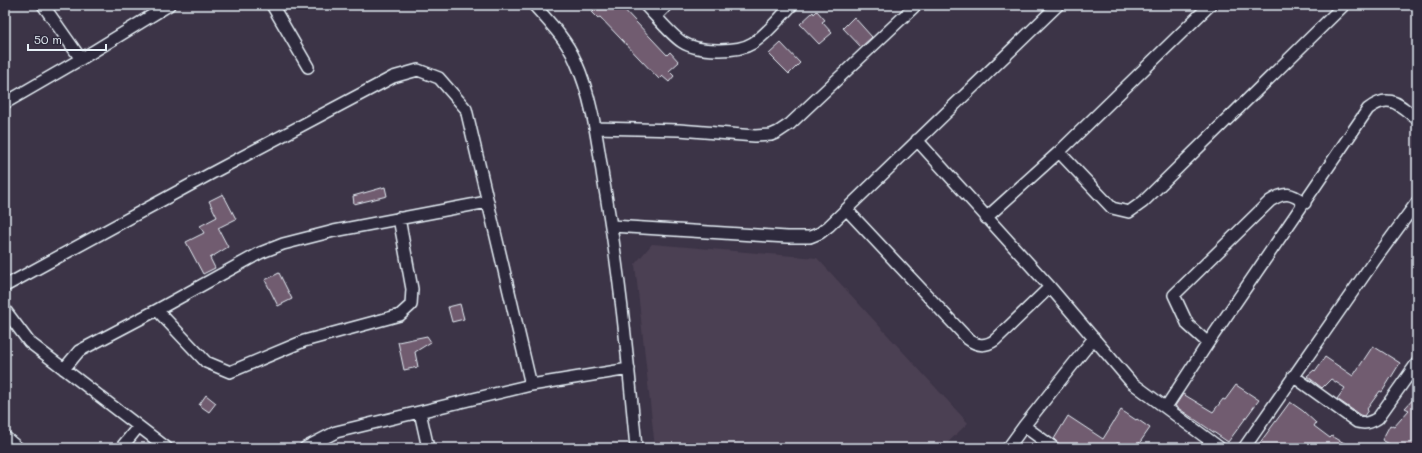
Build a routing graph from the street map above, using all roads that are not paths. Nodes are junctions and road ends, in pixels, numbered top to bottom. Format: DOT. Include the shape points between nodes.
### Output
graph roads {
  1 [pos="43,5"];
  2 [pos="169,5"];
  3 [pos="272,5"];
  4 [pos="534,5"];
  5 [pos="645,5"];
  6 [pos="667,5"];
  7 [pos="792,5"];
  8 [pos="916,5"];
  9 [pos="1058,5"];
  10 [pos="1210,5"];
  11 [pos="1344,5"];
  12 [pos="656,16"];
  13 [pos="81,59"];
  14 [pos="308,67"];
  15 [pos="5,102"];
  16 [pos="1417,119"];
  17 [pos="595,128"];
  18 [pos="917,140"];
  19 [pos="1059,152"];
  20 [pos="487,202"];
  21 [pos="1417,202"];
  22 [pos="1305,203"];
  23 [pos="847,210"];
  24 [pos="399,218"];
  25 [pos="986,218"];
  26 [pos="612,226"];
  27 [pos="5,286"];
  28 [pos="1050,287"];
  29 [pos="5,310"];
  30 [pos="157,310"];
  31 [pos="1094,338"];
  32 [pos="1208,343"];
  33 [pos="1417,363"];
  34 [pos="64,369"];
  35 [pos="629,369"];
  36 [pos="1293,376"];
  37 [pos="531,385"];
  38 [pos="1166,408"];
  39 [pos="420,412"];
  40 [pos="1024,426"];
  41 [pos="138,427"];
  42 [pos="5,438"];
  43 [pos="18,448"];
  44 [pos="121,448"];
  45 [pos="167,448"];
  46 [pos="306,448"];
  47 [pos="428,448"];
  48 [pos="636,448"];
  49 [pos="1008,448"];
  50 [pos="1054,448"];
  51 [pos="1220,448"];
  52 [pos="1244,448"];
  1 -- 13 [label="street"];
  2 -- 13 [label="street"];
  3 -- 14 [label="street"];
  4 -- 17 [label="street" via="561,37 575,59"];
  5 -- 12 [label="street"];
  6 -- 12 [label="street"];
  7 -- 12 [label="street" via="756,41 732,50 688,46"];
  8 -- 17 [label="street" via="790,124 771,135"];
  9 -- 18 [label="street"];
  10 -- 19 [label="street"];
  11 -- 19 [label="street" via="1143,202 1129,212 1112,208"];
  13 -- 15 [label="street"];
  16 -- 22 [label="street" via="1397,103 1387,100 1377,102 1368,109"];
  17 -- 26 [label="street"];
  18 -- 23 [label="street"];
  18 -- 25 [label="street"];
  19 -- 25 [label="street"];
  20 -- 24 [label="street"];
  20 -- 27 [label="street" via="466,109 439,78 418,70 393,77"];
  20 -- 37 [label="street"];
  21 -- 36 [label="street"];
  22 -- 32 [label="street"];
  22 -- 32 [label="street" via="1294,195 1286,194 1270,201 1174,296 1188,325"];
  23 -- 26 [label="street" via="820,233 800,238"];
  23 -- 28 [label="street" via="974,344 988,344 995,340"];
  24 -- 30 [label="street" via="334,231 272,248"];
  24 -- 30 [label="street" via="412,289 411,305 400,315 304,341 230,372 206,362"];
  25 -- 28 [label="street"];
  26 -- 35 [label="street"];
  28 -- 31 [label="street"];
  29 -- 34 [label="street" via="29,342"];
  30 -- 34 [label="street" via="79,352"];
  31 -- 38 [label="street" via="1128,378"];
  31 -- 40 [label="street"];
  32 -- 38 [label="street"];
  33 -- 36 [label="street" via="1378,418 1364,424 1357,422"];
  34 -- 41 [label="street"];
  35 -- 37 [label="street"];
  35 -- 48 [label="street"];
  36 -- 52 [label="street"];
  37 -- 39 [label="street"];
  38 -- 51 [label="street"];
  39 -- 46 [label="street" via="336,432"];
  39 -- 47 [label="street"];
  40 -- 49 [label="street"];
  40 -- 50 [label="street"];
  41 -- 44 [label="street"];
  41 -- 45 [label="street"];
  42 -- 43 [label="street"];
}
